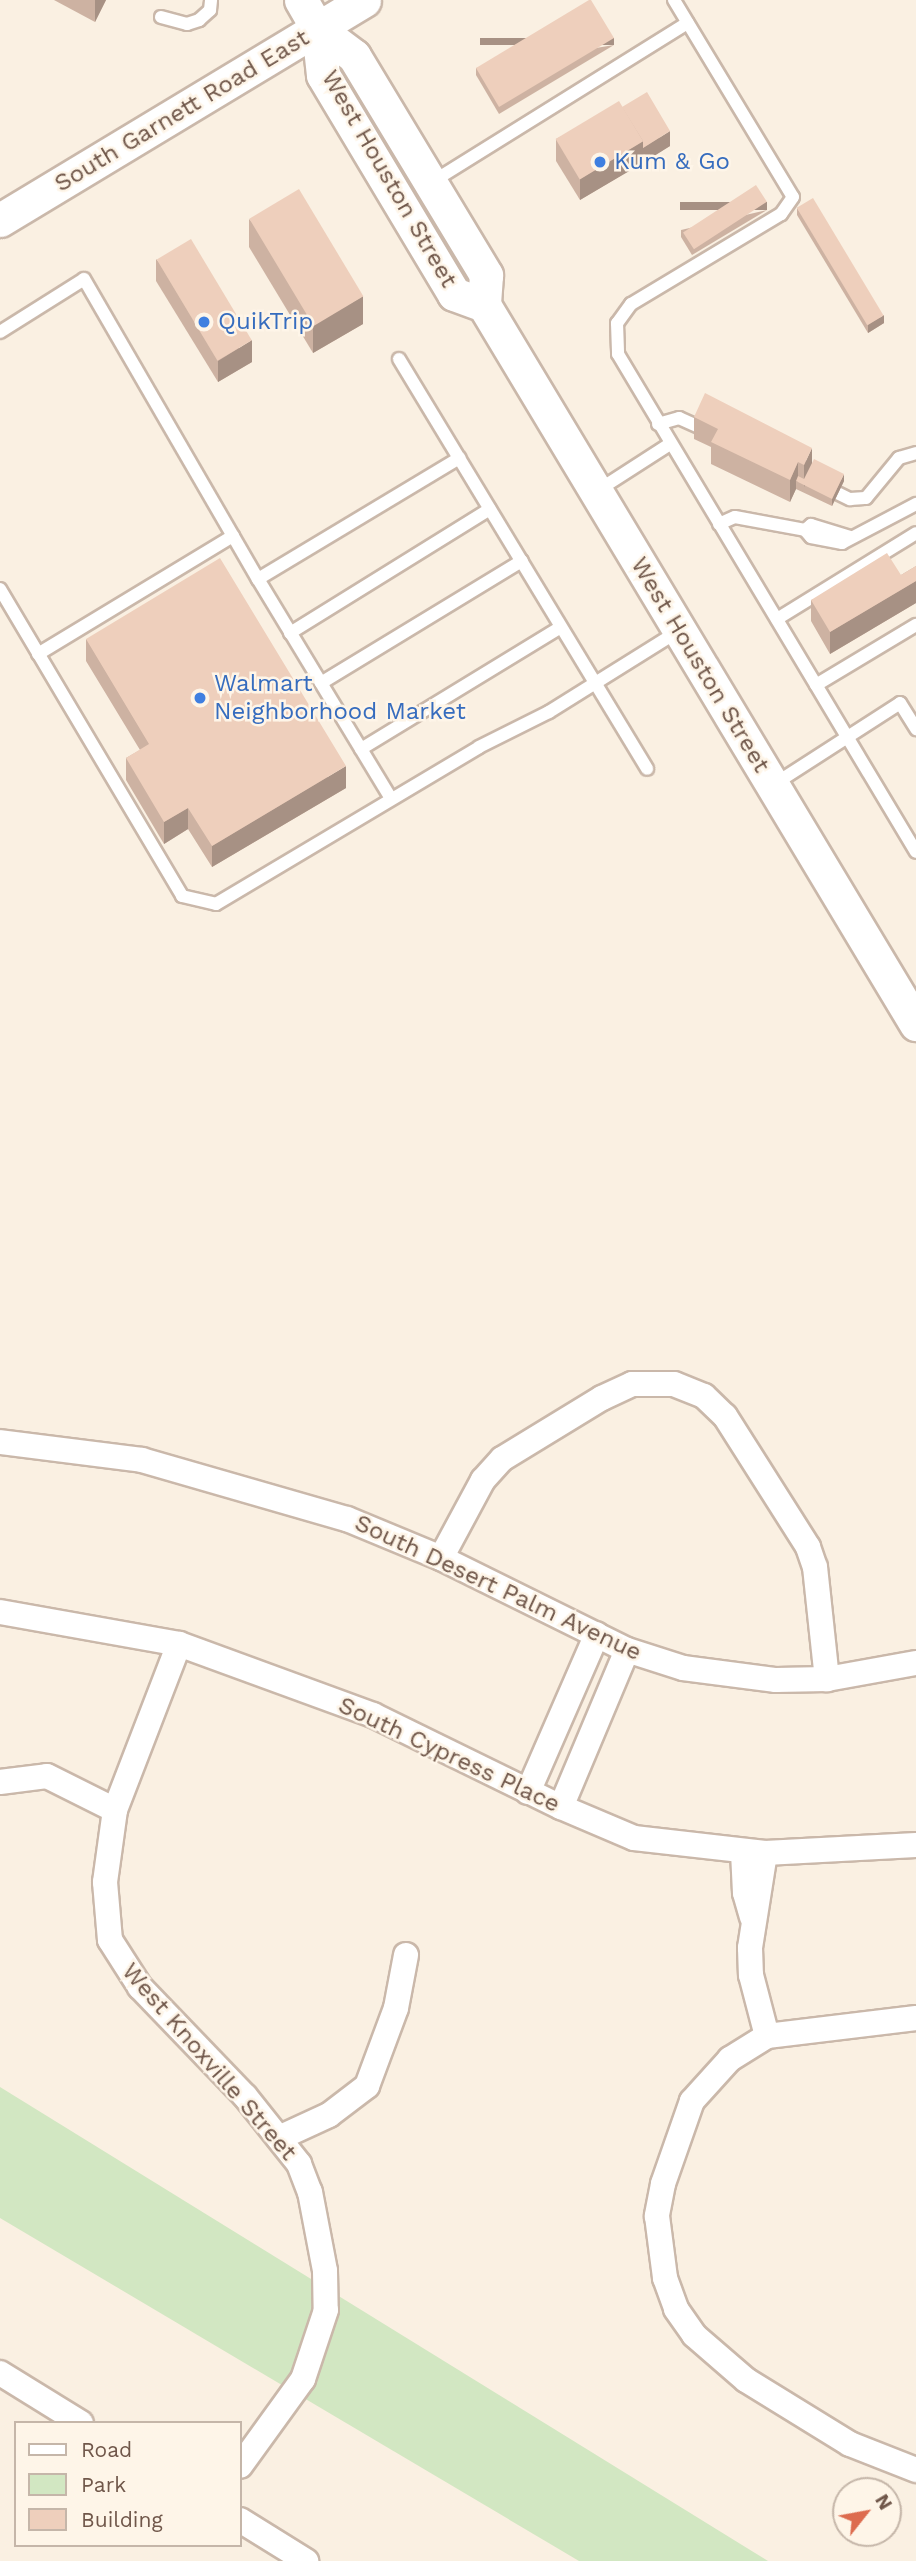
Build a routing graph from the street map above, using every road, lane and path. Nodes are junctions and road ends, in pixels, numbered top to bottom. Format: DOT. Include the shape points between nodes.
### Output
graph roads {
  1 [pos="211,0"];
  2 [pos="301,0"];
  3 [pos="364,0"];
  4 [pos="674,0"];
  5 [pos="161,17"];
  6 [pos="687,23"];
  7 [pos="318,29"];
  8 [pos="430,183"];
  9 [pos="0,220"];
  10 [pos="484,305"];
  11 [pos="0,332"];
  12 [pos="399,359"];
  13 [pos="657,424"];
  14 [pos="699,427"];
  15 [pos="670,444"];
  16 [pos="916,453"];
  17 [pos="459,457"];
  18 [pos="808,479"];
  19 [pos="596,492"];
  20 [pos="916,504"];
  21 [pos="490,509"];
  22 [pos="719,524"];
  23 [pos="916,533"];
  24 [pos="233,536"];
  25 [pos="522,561"];
  26 [pos="258,579"];
  27 [pos="0,589"];
  28 [pos="777,619"];
  29 [pos="916,625"];
  30 [pos="561,626"];
  31 [pos="680,630"];
  32 [pos="290,633"];
  33 [pos="38,654"];
  34 [pos="321,683"];
  35 [pos="595,684"];
  36 [pos="816,685"];
  37 [pos="916,729"];
  38 [pos="847,737"];
  39 [pos="360,749"];
  40 [pos="647,769"];
  41 [pos="773,785"];
  42 [pos="391,800"];
  43 [pos="916,852"];
  44 [pos="912,1008"];
  45 [pos="0,1442"];
  46 [pos="441,1558"];
  47 [pos="0,1612"];
  48 [pos="597,1633"];
  49 [pos="179,1644"];
  50 [pos="627,1650"];
  51 [pos="916,1663"];
  52 [pos="827,1679"];
  53 [pos="0,1782"];
  54 [pos="528,1791"];
  55 [pos="561,1807"];
  56 [pos="116,1810"];
  57 [pos="912,1841"];
  58 [pos="754,1853"];
  59 [pos="406,1955"];
  60 [pos="916,2018"];
  61 [pos="767,2036"];
  62 [pos="279,2138"];
  63 [pos="0,2374"];
  64 [pos="78,2421"];
  65 [pos="242,2463"];
  66 [pos="916,2470"];
  67 [pos="242,2521"];
  68 [pos="306,2561"];
  1 -- 5 [label="lane" via="210,9 199,20 187,24"];
  2 -- 7 [label="main road"];
  3 -- 7 [label="main road, South Garnett Road East"];
  4 -- 6 [label="lane"];
  6 -- 8 [label="lane"];
  6 -- 13 [label="lane" via="793,197 781,214 639,299 620,316 615,331 618,354"];
  7 -- 8 [label="main road, West Houston Street" via="354,56"];
  7 -- 9 [label="main road, South Garnett Road East"];
  7 -- 10 [label="main road, West Houston Street" via="323,75 454,295"];
  8 -- 10 [label="main road, West Houston Street" via="486,275"];
  10 -- 19 [label="main road, West Houston Street"];
  11 -- 24 [label="lane" via="84,279"];
  12 -- 17 [label="lane"];
  13 -- 14 [label="lane" via="679,418"];
  13 -- 15 [label="lane"];
  15 -- 19 [label="lane"];
  15 -- 22 [label="lane"];
  16 -- 18 [label="lane" via="899,458 875,492 861,500"];
  17 -- 21 [label="lane"];
  17 -- 26 [label="lane"];
  19 -- 31 [label="main road, West Houston Street"];
  20 -- 22 [label="lane" via="842,543 811,537 805,530 735,517"];
  21 -- 25 [label="lane"];
  21 -- 32 [label="lane"];
  22 -- 28 [label="lane"];
  23 -- 28 [label="lane"];
  24 -- 26 [label="lane"];
  24 -- 33 [label="lane"];
  25 -- 30 [label="lane"];
  25 -- 34 [label="lane"];
  26 -- 32 [label="lane"];
  27 -- 33 [label="lane"];
  28 -- 36 [label="lane"];
  29 -- 36 [label="lane"];
  30 -- 35 [label="lane"];
  30 -- 39 [label="lane"];
  31 -- 35 [label="lane"];
  31 -- 41 [label="main road, West Houston Street"];
  32 -- 34 [label="lane"];
  33 -- 42 [label="lane" via="182,896 216,904"];
  34 -- 39 [label="lane"];
  35 -- 40 [label="lane"];
  35 -- 42 [label="lane"];
  36 -- 38 [label="lane"];
  37 -- 38 [label="lane" via="901,703"];
  38 -- 41 [label="lane"];
  38 -- 43 [label="lane"];
  39 -- 42 [label="lane"];
  41 -- 44 [label="main road, West Houston Street"];
  45 -- 46 [label="street, South Desert Palm Avenue" via="142,1460 241,1485 347,1519"];
  46 -- 48 [label="street, South Desert Palm Avenue"];
  46 -- 52 [label="street" via="483,1480 502,1459 632,1384 674,1384 704,1396 725,1416 808,1547 815,1567"];
  47 -- 49 [label="street, South Cypress Place"];
  48 -- 50 [label="street, South Desert Palm Avenue"];
  48 -- 54 [label="street"];
  49 -- 54 [label="street, South Cypress Place" via="373,1715"];
  49 -- 56 [label="street, West Knoxville Street"];
  50 -- 52 [label="street, South Desert Palm Avenue" via="682,1668 733,1677"];
  50 -- 55 [label="street"];
  51 -- 52 [label="street, South Desert Palm Avenue"];
  53 -- 56 [label="street" via="47,1776"];
  54 -- 55 [label="street, South Cypress Place"];
  55 -- 58 [label="street, South Cypress Place" via="634,1838"];
  56 -- 62 [label="street, West Knoxville Street" via="105,1882 110,1940 140,1987"];
  57 -- 58 [label="street, South Cypress Place"];
  58 -- 61 [label="street" via="762,1892 752,1917 751,1975"];
  59 -- 62 [label="street" via="396,2008 367,2085 329,2115"];
  60 -- 61 [label="street"];
  61 -- 66 [label="street" via="730,2059 709,2080 692,2101 679,2133 657,2216 666,2278 676,2309 694,2335 746,2380 850,2444"];
  62 -- 65 [label="street, West Knoxville Street" via="299,2164 310,2192 325,2271 326,2311 303,2379"];
  63 -- 64 [label="street"];
  67 -- 68 [label="street"];
}
